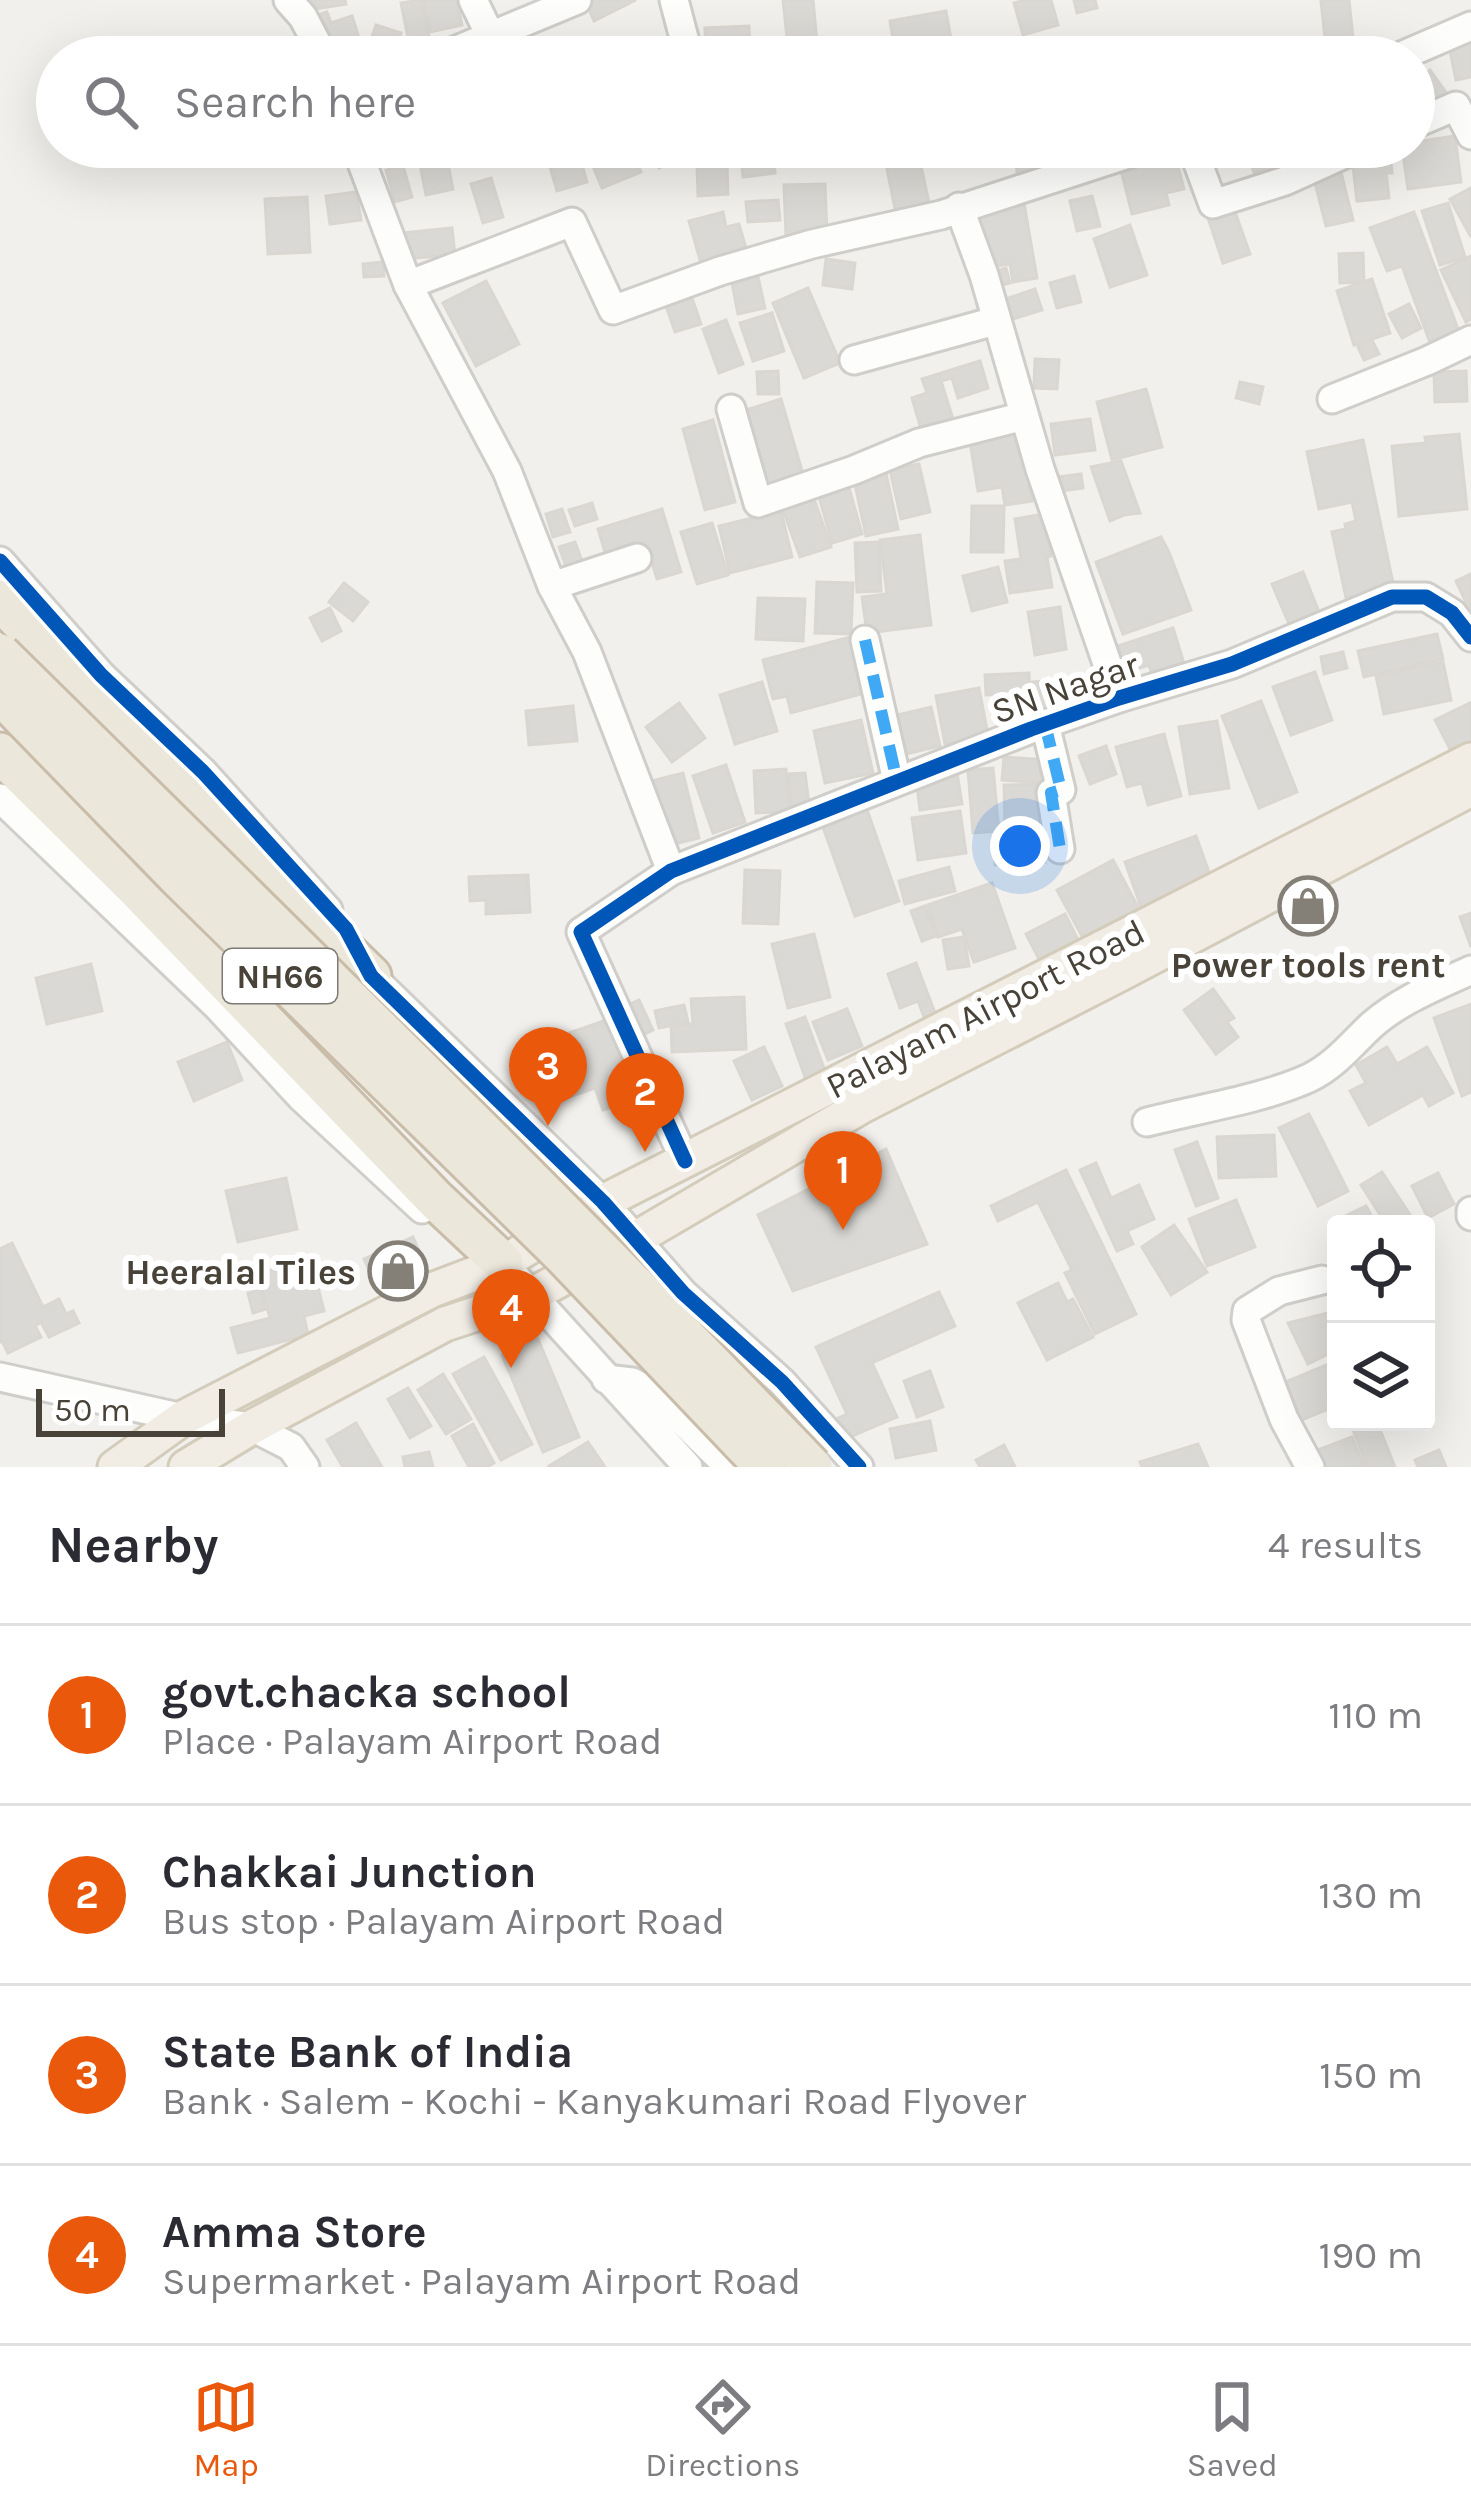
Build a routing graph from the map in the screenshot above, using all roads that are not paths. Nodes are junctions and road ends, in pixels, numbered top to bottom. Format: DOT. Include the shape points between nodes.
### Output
graph roads {
  1 [pos="288,0"];
  2 [pos="473,0"];
  3 [pos="578,0"];
  4 [pos="674,0"];
  5 [pos="1471,26"];
  6 [pos="313,36"];
  7 [pos="490,36"];
  8 [pos="492,36"];
  9 [pos="683,36"];
  10 [pos="1435,42"];
  11 [pos="1435,115"];
  12 [pos="1471,135"];
  13 [pos="364,168"];
  14 [pos="1083,168"];
  15 [pos="1200,168"];
  16 [pos="1283,168"];
  17 [pos="959,207"];
  18 [pos="408,285"];
  19 [pos="995,321"];
  20 [pos="1471,340"];
  21 [pos="854,360"];
  22 [pos="1331,399"];
  23 [pos="731,409"];
  24 [pos="1024,416"];
  25 [pos="637,558"];
  26 [pos="0,561"];
  27 [pos="552,586"];
  28 [pos="0,600"];
  29 [pos="1471,637"];
  30 [pos="865,640"];
  31 [pos="0,654"];
  32 [pos="0,694"];
  33 [pos="1119,698"];
  34 [pos="1045,724"];
  35 [pos="0,753"];
  36 [pos="1471,760"];
  37 [pos="897,781"];
  38 [pos="1471,788"];
  39 [pos="0,798"];
  40 [pos="1060,849"];
  41 [pos="671,871"];
  42 [pos="1471,970"];
  43 [pos="371,976"];
  44 [pos="1147,1122"];
  45 [pos="685,1161"];
  46 [pos="462,1224"];
  47 [pos="583,1230"];
  48 [pos="635,1240"];
  49 [pos="502,1263"];
  50 [pos="1322,1280"];
  51 [pos="530,1295"];
  52 [pos="0,1377"];
  53 [pos="606,1379"];
  54 [pos="183,1418"];
  55 [pos="252,1427"];
  56 [pos="115,1467"];
  57 [pos="185,1467"];
  58 [pos="212,1467"];
  59 [pos="305,1467"];
  60 [pos="688,1467"];
  61 [pos="729,1467"];
  62 [pos="765,1467"];
  63 [pos="812,1467"];
  64 [pos="860,1467"];
  65 [pos="1310,1467"];
  1 -- 6 [label="street"];
  2 -- 7 [label="street"];
  3 -- 8 [label="street"];
  4 -- 9 [label="street"];
  5 -- 10 [label="street"];
  11 -- 12 [label="street" via="1456,106"];
  13 -- 18 [label="street"];
  14 -- 17 [label="street"];
  15 -- 16 [label="street" via="1213,204"];
  17 -- 18 [label="street" via="720,271 613,310 572,222"];
  17 -- 19 [label="street"];
  18 -- 27 [label="street" via="507,471"];
  19 -- 21 [label="street"];
  19 -- 24 [label="street"];
  20 -- 22 [label="street"];
  23 -- 24 [label="street" via="758,503 919,443"];
  24 -- 33 [label="street"];
  25 -- 27 [label="street"];
  26 -- 43 [label="street" via="346,929"];
  27 -- 41 [label="street" via="587,652"];
  28 -- 43 [label="highway"];
  29 -- 33 [label="street, SN Nagar" via="1426,597 1392,597 1232,664"];
  30 -- 37 [label="street"];
  31 -- 47 [label="highway, NH66, bridge"];
  32 -- 47 [label="highway, NH66, bridge" via="177,876"];
  33 -- 34 [label="street, SN Nagar"];
  34 -- 37 [label="street, SN Nagar"];
  34 -- 40 [label="street" via="1061,790 1051,793"];
  35 -- 46 [label="highway"];
  36 -- 45 [label="main road, Palayam Airport Road"];
  37 -- 41 [label="street, SN Nagar"];
  38 -- 48 [label="main road, Palayam Airport Road" via="862,1106"];
  39 -- 46 [label="street" via="375,1168 438,1223"];
  41 -- 45 [label="street, SN Nagar" via="581,932"];
  42 -- 44 [label="street" via="1401,1003 1310,1078"];
  43 -- 47 [label="street"];
  45 -- 47 [label="main road, Palayam Airport Road"];
  46 -- 49 [label="highway"];
  47 -- 48 [label="street"];
  47 -- 49 [label="main road, Palayam Airport Road"];
  47 -- 62 [label="highway, NH66, bridge"];
  47 -- 63 [label="highway, NH66, bridge"];
  48 -- 51 [label="main road, Palayam Airport Road"];
  48 -- 64 [label="street"];
  49 -- 51 [label="street"];
  49 -- 54 [label="main road, Palayam Airport Road" via="432,1290"];
  50 -- 65 [label="street" via="1246,1311"];
  51 -- 53 [label="street"];
  51 -- 55 [label="main road, Palayam Airport Road" via="445,1324"];
  52 -- 54 [label="street"];
  53 -- 60 [label="street"];
  53 -- 61 [label="street" via="655,1394"];
  54 -- 55 [label="street"];
  54 -- 56 [label="main road, Palayam Airport Road"];
  55 -- 57 [label="main road, Palayam Airport Road"];
  55 -- 58 [label="street"];
  55 -- 59 [label="street" via="291,1447"];
}
